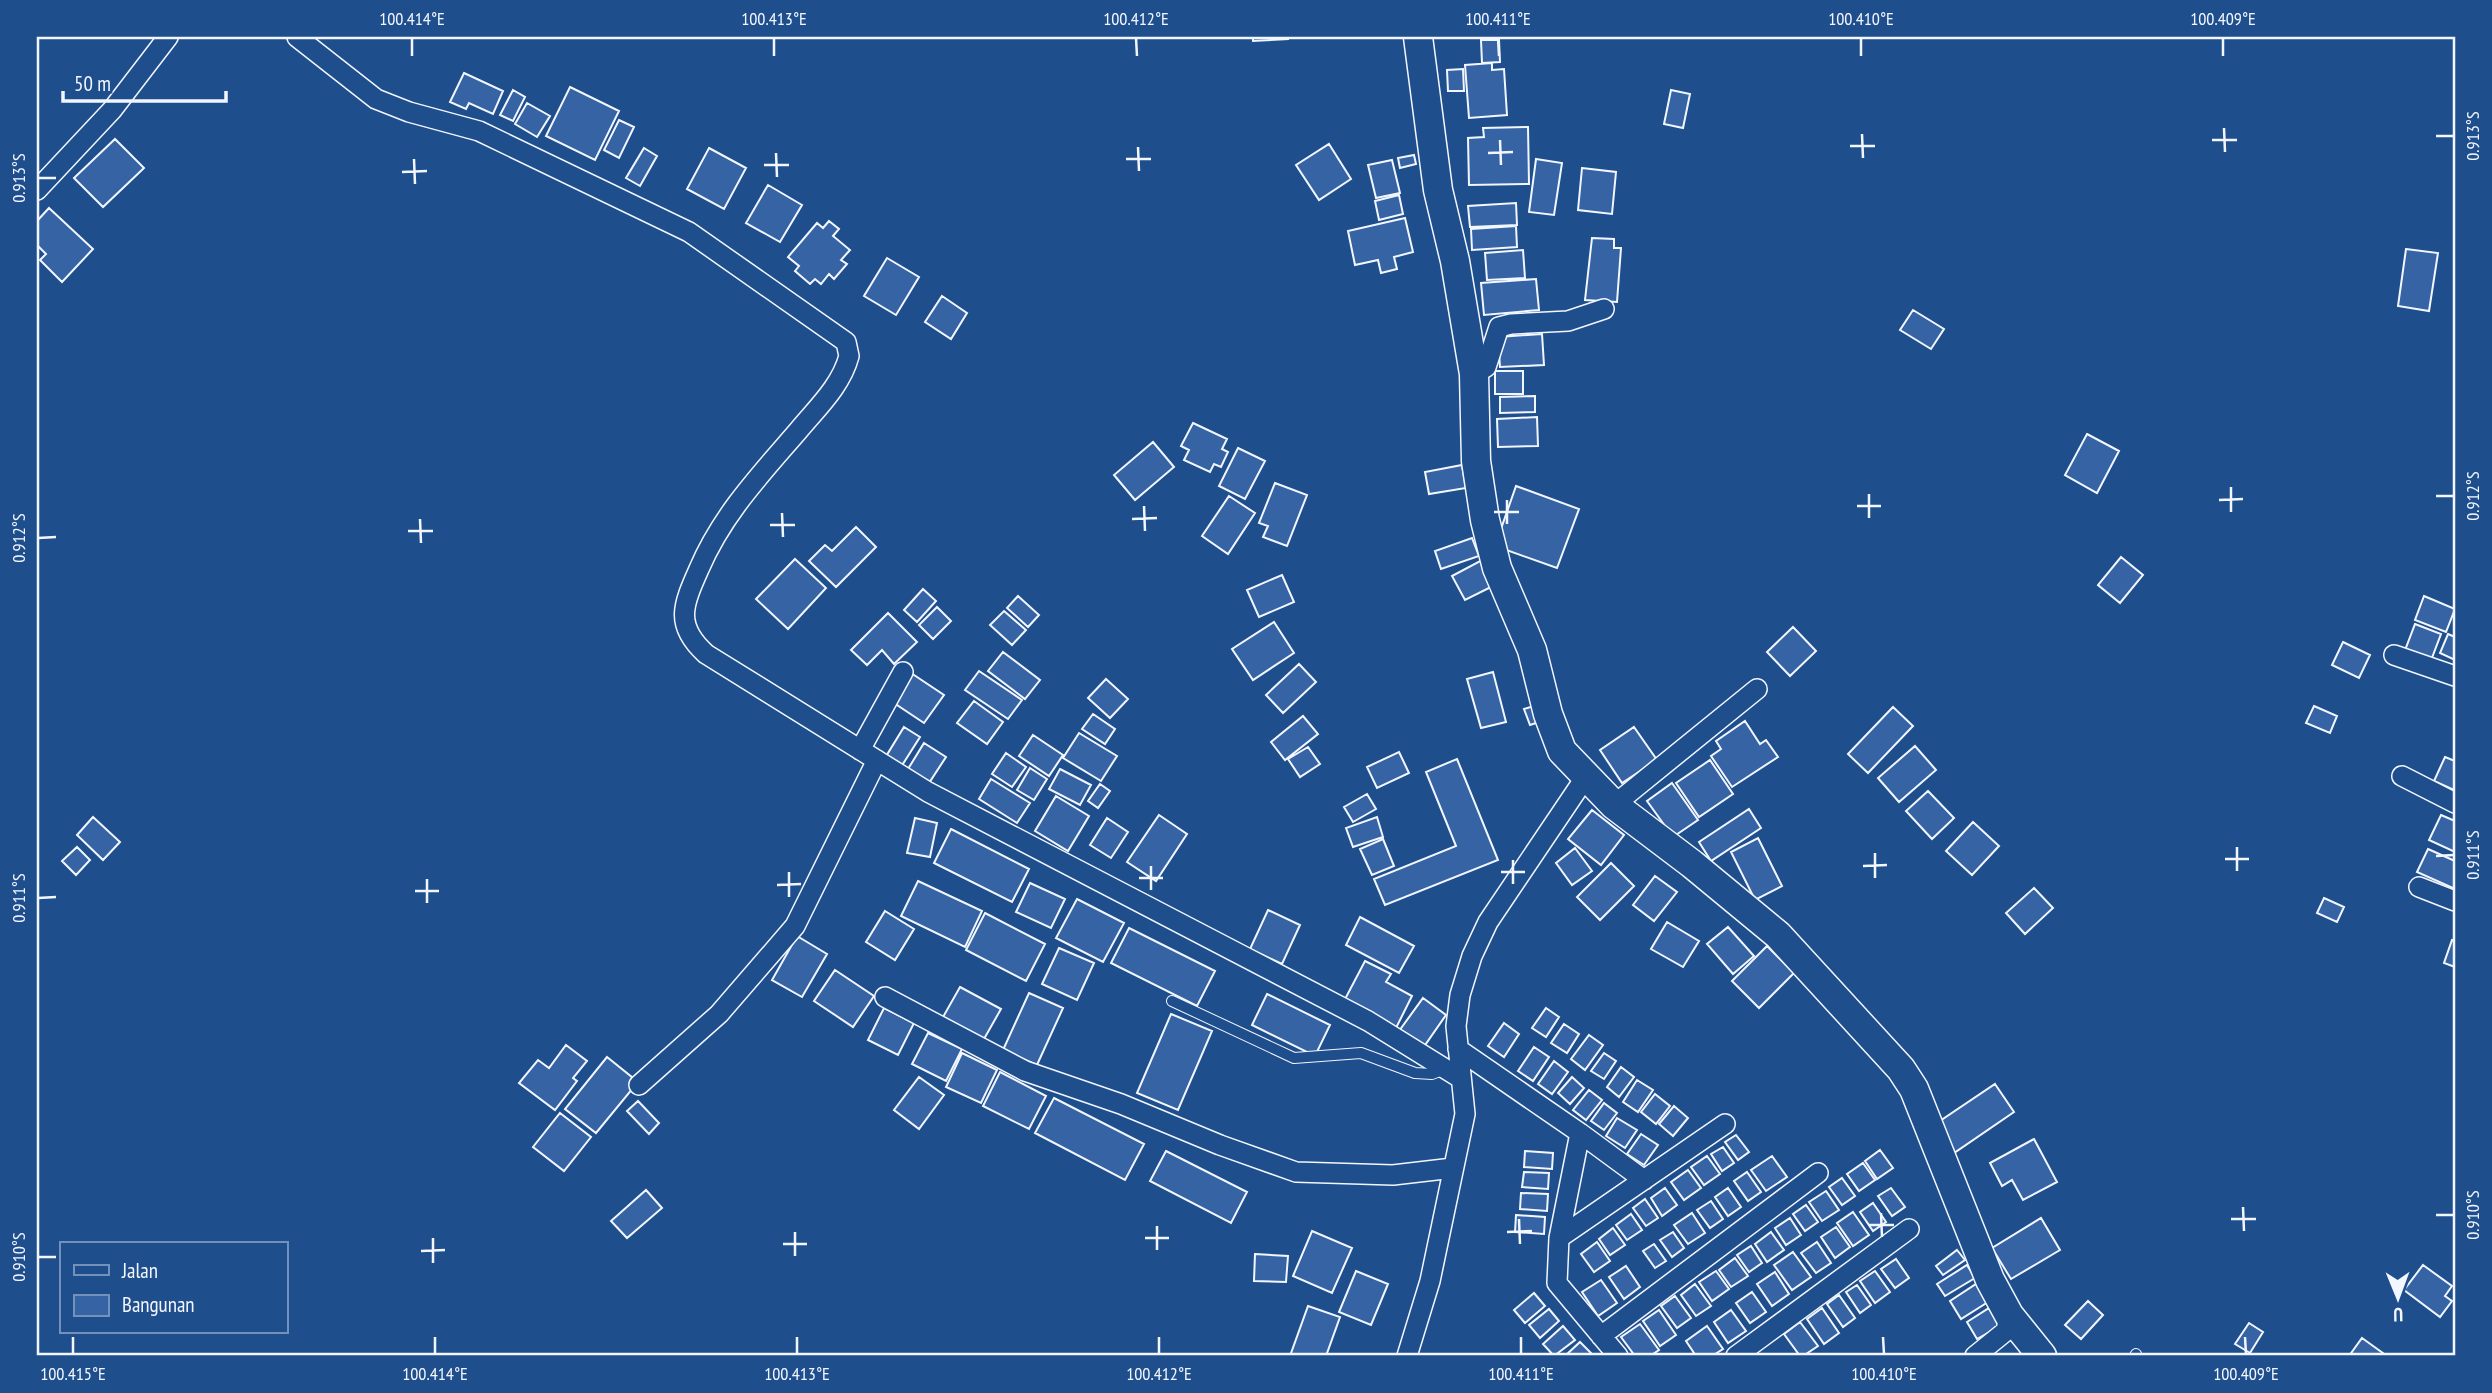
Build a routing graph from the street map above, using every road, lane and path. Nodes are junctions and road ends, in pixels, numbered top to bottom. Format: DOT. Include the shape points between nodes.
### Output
graph roads {
  1 [pos="168,37"];
  2 [pos="297,37"];
  3 [pos="1418,37"];
  4 [pos="37,190"];
  5 [pos="1604,309"];
  6 [pos="1474,374"];
  7 [pos="2394,655"];
  8 [pos="902,672"];
  9 [pos="2455,676"];
  10 [pos="1757,689"];
  11 [pos="869,755"];
  12 [pos="2402,776"];
  13 [pos="1585,778"];
  14 [pos="2455,803"];
  15 [pos="1614,805"];
  16 [pos="2419,887"];
  17 [pos="2455,901"];
  18 [pos="885,997"];
  19 [pos="1172,1001"];
  20 [pos="1458,1049"];
  21 [pos="1453,1073"];
  22 [pos="639,1085"];
  23 [pos="1725,1124"];
  24 [pos="1580,1133"];
  25 [pos="1453,1168"];
  26 [pos="1818,1173"];
  27 [pos="1644,1180"];
  28 [pos="1909,1229"];
  29 [pos="1559,1238"];
  30 [pos="2009,1315"];
  31 [pos="1601,1336"];
  32 [pos="1407,1356"];
  33 [pos="1618,1356"];
  34 [pos="1736,1356"];
  35 [pos="1975,1356"];
  36 [pos="2042,1356"];
  1 -- 4 [label="street" via="112,110"];
  2 -- 11 [label="street" via="376,99 479,131 689,232 846,342 849,356 832,390 737,502 712,539 686,597 683,619 691,640 706,654"];
  3 -- 6 [label="street" via="1438,190"];
  5 -- 6 [label="street" via="1567,321 1499,327 1486,367"];
  6 -- 13 [label="street" via="1476,461 1497,568 1532,650 1562,751"];
  7 -- 9 [label="street"];
  8 -- 11 [label="street"];
  10 -- 15 [label="street"];
  11 -- 21 [label="street" via="928,792 1368,1021"];
  11 -- 22 [label="street" via="795,926 719,1014"];
  12 -- 14 [label="street"];
  13 -- 15 [label="street"];
  13 -- 20 [label="street" via="1482,934 1460,995"];
  15 -- 30 [label="street" via="1778,935 1901,1069 1914,1089 1962,1214"];
  16 -- 17 [label="street"];
  18 -- 25 [label="street" via="1025,1071 1296,1172 1393,1175"];
  19 -- 21 [label="lane" via="1294,1058 1361,1053 1415,1073"];
  20 -- 21 [label="street"];
  20 -- 24 [label="street"];
  21 -- 25 [label="street" via="1465,1114"];
  23 -- 27 [label="street"];
  24 -- 27 [label="street"];
  24 -- 29 [label="street"];
  25 -- 32 [label="street" via="1430,1280"];
  26 -- 31 [label="street"];
  27 -- 29 [label="street"];
  28 -- 34 [label="street"];
  29 -- 31 [label="street" via="1557,1283"];
  30 -- 35 [label="street" via="2006,1331"];
  30 -- 36 [label="street"];
  31 -- 33 [label="street"];
}
